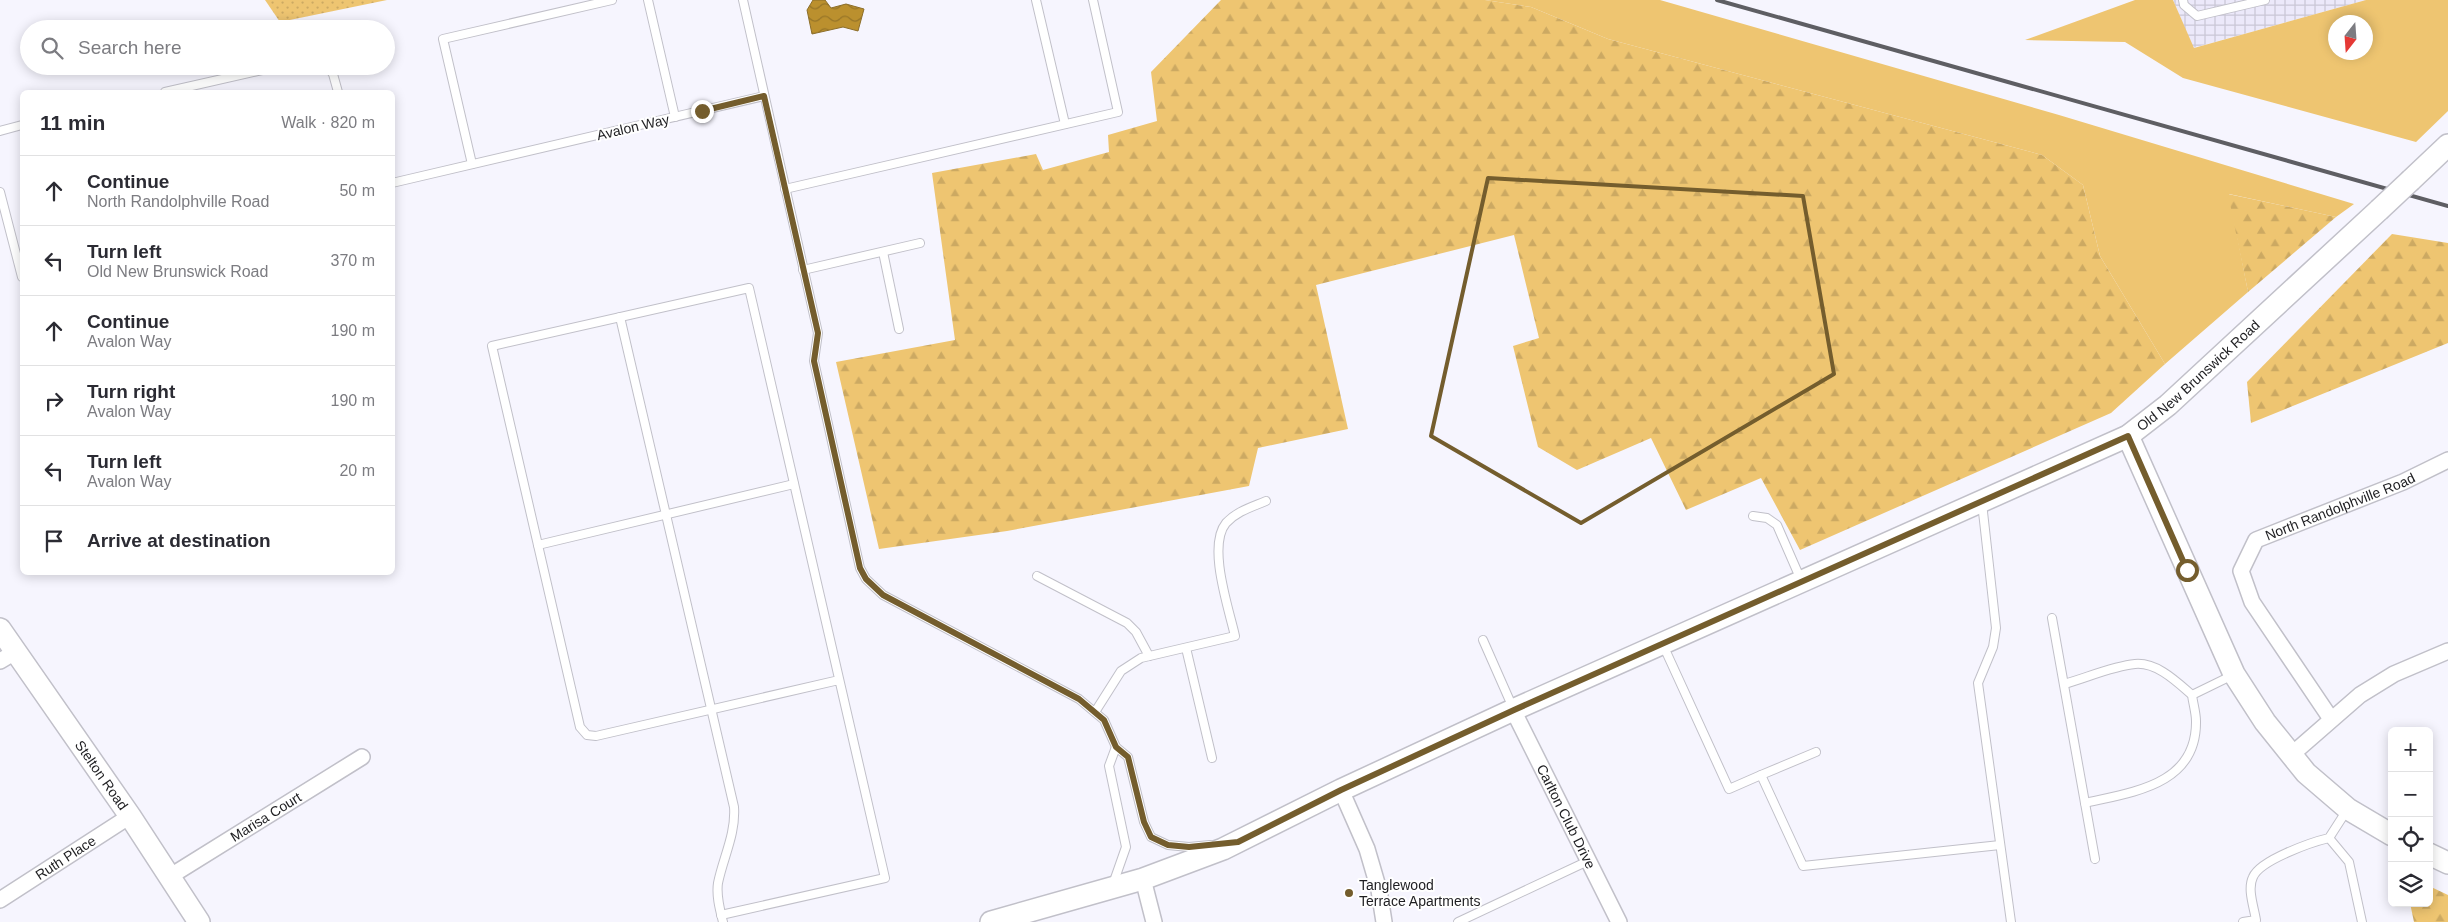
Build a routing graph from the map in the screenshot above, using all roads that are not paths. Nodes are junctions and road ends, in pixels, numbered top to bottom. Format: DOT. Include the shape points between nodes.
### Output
graph roads {
  1 [pos="612,0"];
  2 [pos="648,0"];
  3 [pos="743,0"];
  4 [pos="1036,0"];
  5 [pos="1093,0"];
  6 [pos="2183,0"];
  7 [pos="2265,0"];
  8 [pos="240,75"];
  9 [pos="333,75"];
  10 [pos="174,90"];
  11 [pos="337,90"];
  12 [pos="764,96"];
  13 [pos="675,117"];
  14 [pos="1065,124"];
  15 [pos="20,126"];
  16 [pos="0,131"];
  17 [pos="2448,145"];
  18 [pos="472,164"];
  19 [pos="395,182"];
  20 [pos="785,189"];
  21 [pos="0,192"];
  22 [pos="3,213"];
  23 [pos="920,243"];
  24 [pos="883,252"];
  25 [pos="20,270"];
  26 [pos="803,270"];
  27 [pos="620,317"];
  28 [pos="898,329"];
  29 [pos="2128,436"];
  30 [pos="2448,460"];
  31 [pos="794,484"];
  32 [pos="1266,501"];
  33 [pos="1981,501"];
  34 [pos="666,515"];
  35 [pos="1753,516"];
  36 [pos="538,545"];
  37 [pos="1037,576"];
  38 [pos="1802,582"];
  39 [pos="2052,618"];
  40 [pos="0,629"];
  41 [pos="1482,640"];
  42 [pos="1663,644"];
  43 [pos="1186,648"];
  44 [pos="2448,651"];
  45 [pos="7,656"];
  46 [pos="1149,656"];
  47 [pos="2234,674"];
  48 [pos="839,680"];
  49 [pos="2064,684"];
  50 [pos="2192,695"];
  51 [pos="711,709"];
  52 [pos="1514,710"];
  53 [pos="1095,712"];
  54 [pos="2331,719"];
  55 [pos="1116,747"];
  56 [pos="1816,752"];
  57 [pos="2290,756"];
  58 [pos="362,758"];
  59 [pos="1212,758"];
  60 [pos="1761,775"];
  61 [pos="1341,790"];
  62 [pos="2085,803"];
  63 [pos="2348,808"];
  64 [pos="130,816"];
  65 [pos="2388,833"];
  66 [pos="2329,838"];
  67 [pos="1238,842"];
  68 [pos="2000,845"];
  69 [pos="2433,856"];
  70 [pos="2094,859"];
  71 [pos="1588,861"];
  72 [pos="2448,863"];
  73 [pos="169,877"];
  74 [pos="1143,879"];
  75 [pos="1111,888"];
  76 [pos="0,900"];
  77 [pos="722,918"];
  78 [pos="199,922"];
  79 [pos="992,922"];
  80 [pos="1154,922"];
  81 [pos="1384,922"];
  82 [pos="1458,922"];
  83 [pos="1618,922"];
  84 [pos="2011,922"];
  85 [pos="2243,922"];
  86 [pos="2362,922"];
  1 -- 18 [label="lane" via="443,39"];
  2 -- 13 [label="lane"];
  3 -- 12 [label="lane"];
  4 -- 14 [label="lane"];
  5 -- 14 [label="lane" via="1118,112"];
  6 -- 7 [label="lane" via="2184,6 2197,16"];
  8 -- 10 [label="lane"];
  9 -- 11 [label="lane"];
  12 -- 13 [label="lane, Avalon Way"];
  12 -- 20 [label="lane"];
  13 -- 18 [label="lane, Avalon Way"];
  14 -- 20 [label="lane"];
  15 -- 16 [label="lane"];
  17 -- 29 [label="main road, Old New Brunswick Road, bridge" via="2168,405"];
  18 -- 19 [label="lane, Avalon Way"];
  20 -- 26 [label="lane"];
  21 -- 22 [label="lane"];
  22 -- 25 [label="lane"];
  23 -- 24 [label="lane"];
  24 -- 26 [label="lane"];
  24 -- 28 [label="lane"];
  26 -- 53 [label="lane" via="818,333 814,361 860,568 866,579 883,595 1079,699"];
  27 -- 31 [label="lane" via="749,288"];
  27 -- 34 [label="lane"];
  27 -- 36 [label="lane" via="492,346"];
  29 -- 33 [label="main road, Old New Brunswick Road"];
  29 -- 47 [label="main road"];
  30 -- 54 [label="street, North Randolphville Road" via="2403,482 2256,540 2241,571 2252,602"];
  31 -- 34 [label="lane"];
  31 -- 48 [label="lane"];
  32 -- 43 [label="lane" via="1243,510 1220,533 1219,567 1235,636"];
  33 -- 38 [label="main road, Old New Brunswick Road"];
  33 -- 68 [label="lane" via="1996,628 1993,647 1978,684"];
  34 -- 36 [label="lane"];
  34 -- 51 [label="lane"];
  35 -- 38 [label="lane" via="1768,518 1777,525"];
  36 -- 51 [label="lane" via="580,727 587,735 596,736"];
  37 -- 46 [label="lane" via="1127,623"];
  38 -- 42 [label="main road, Old New Brunswick Road"];
  39 -- 49 [label="lane"];
  40 -- 45 [label="main road, Stelton Road"];
  41 -- 52 [label="lane"];
  42 -- 52 [label="main road, Old New Brunswick Road"];
  42 -- 60 [label="lane" via="1729,789"];
  43 -- 46 [label="lane"];
  43 -- 59 [label="lane"];
  44 -- 54 [label="street" via="2394,674 2360,695"];
  45 -- 64 [label="main road, Stelton Road"];
  46 -- 53 [label="lane" via="1121,671"];
  47 -- 50 [label="lane"];
  47 -- 57 [label="main road"];
  48 -- 51 [label="lane"];
  48 -- 77 [label="lane" via="885,878"];
  49 -- 50 [label="lane" via="2136,664 2156,668"];
  49 -- 62 [label="lane"];
  50 -- 62 [label="lane" via="2196,721 2193,748 2183,764 2166,779 2134,792"];
  51 -- 77 [label="lane" via="734,817 718,885"];
  52 -- 61 [label="main road, Old New Brunswick Road"];
  52 -- 71 [label="street, Carlton Club Drive"];
  53 -- 55 [label="lane" via="1104,720"];
  54 -- 57 [label="street"];
  55 -- 67 [label="lane" via="1128,757 1144,822 1151,837 1168,845 1189,847"];
  55 -- 75 [label="lane" via="1108,766 1126,847"];
  56 -- 60 [label="lane"];
  57 -- 63 [label="main road"];
  58 -- 73 [label="street, Marisa Court"];
  60 -- 68 [label="lane" via="1803,866"];
  61 -- 67 [label="main road, Old New Brunswick Road"];
  61 -- 81 [label="street" via="1367,849"];
  62 -- 70 [label="lane"];
  63 -- 65 [label="main road"];
  63 -- 66 [label="lane"];
  64 -- 73 [label="main road, Stelton Road"];
  64 -- 76 [label="street, Ruth Place"];
  66 -- 85 [label="lane" via="2309,843 2261,867 2253,876 2251,889 2256,920"];
  66 -- 86 [label="lane" via="2349,862"];
  67 -- 74 [label="main road, Old New Brunswick Road"];
  68 -- 84 [label="lane"];
  69 -- 72 [label="main road"];
  71 -- 82 [label="lane"];
  71 -- 83 [label="street, Carlton Club Drive"];
  73 -- 78 [label="main road, Stelton Road"];
  74 -- 75 [label="main road, Old New Brunswick Road"];
  74 -- 80 [label="street"];
  75 -- 79 [label="main road, Old New Brunswick Road"];
}
